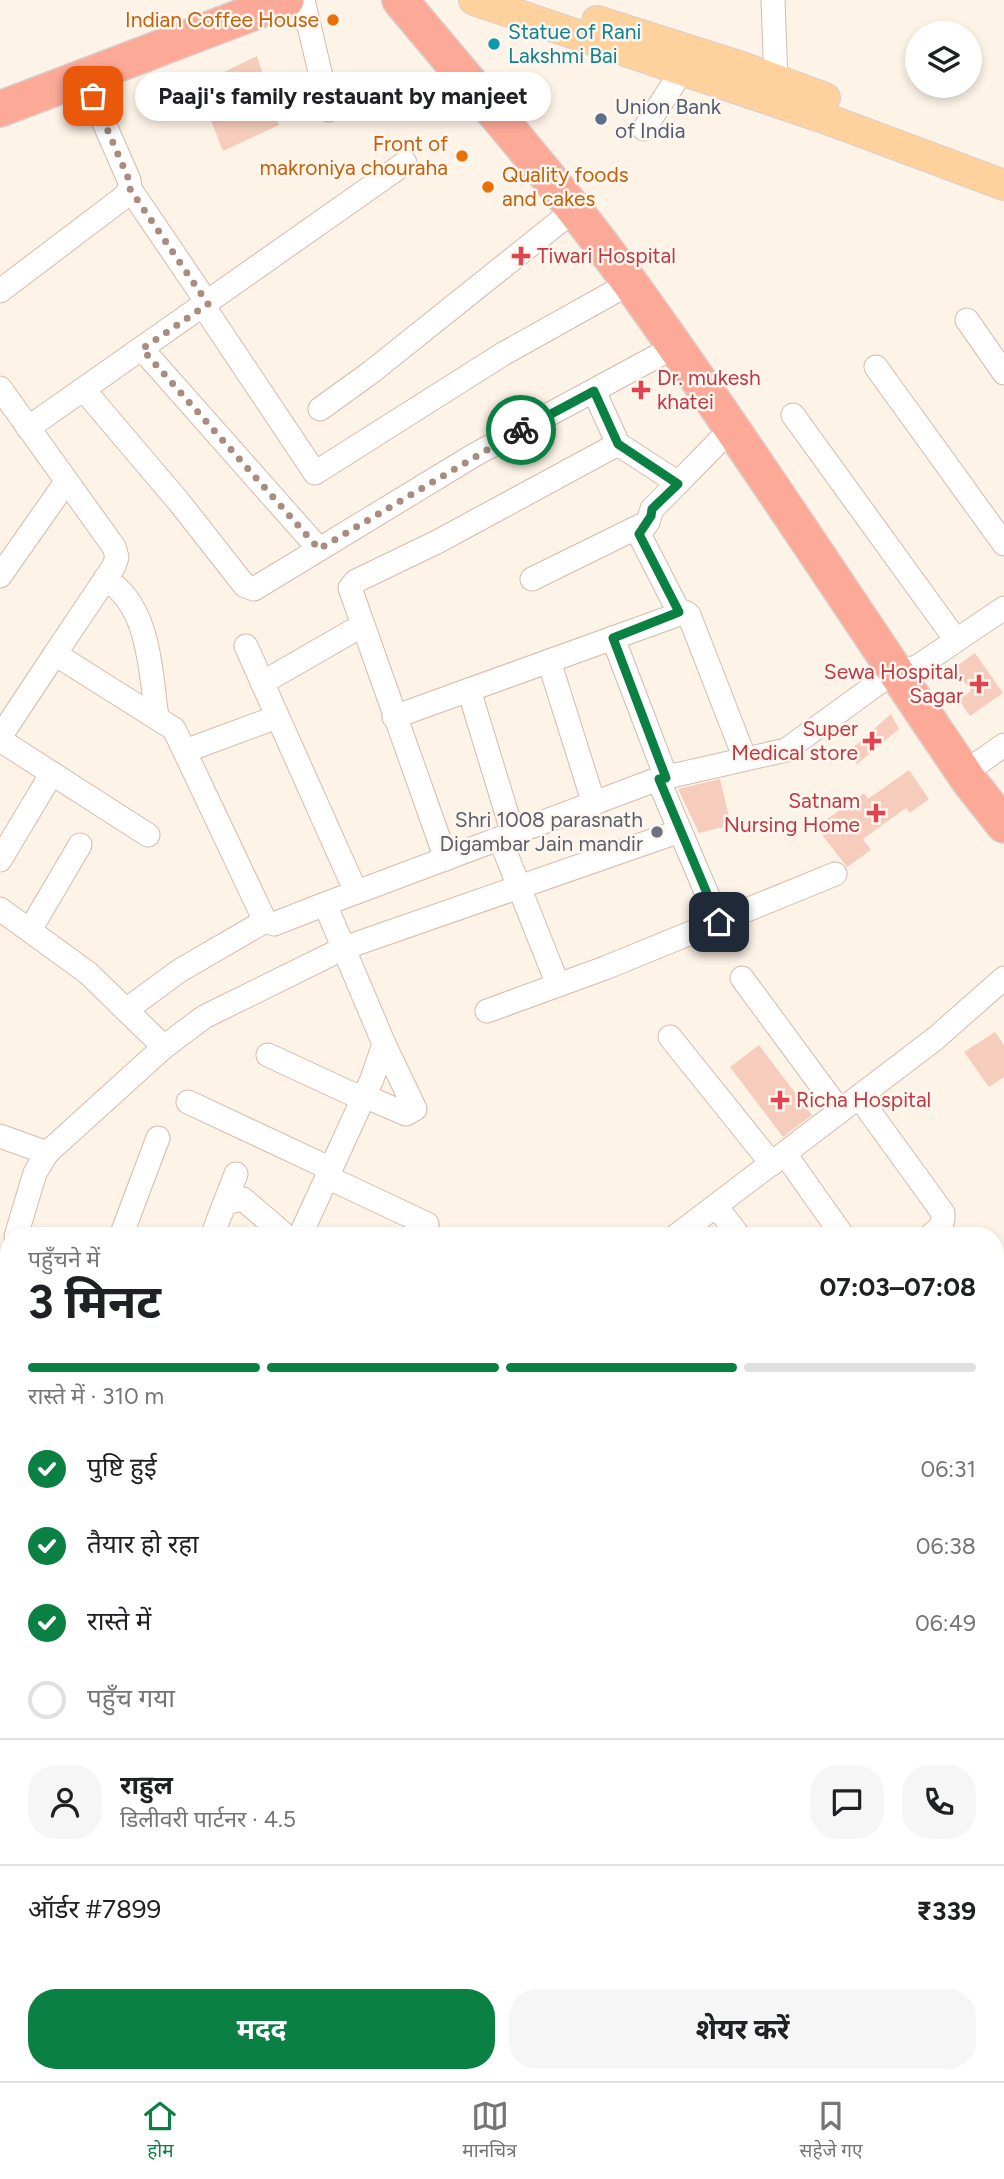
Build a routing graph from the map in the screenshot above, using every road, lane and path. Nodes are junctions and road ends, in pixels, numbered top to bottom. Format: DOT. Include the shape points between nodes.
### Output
graph roads {
  1 [pos="286,0"];
  2 [pos="303,0"];
  3 [pos="400,0"];
  4 [pos="416,0"];
  5 [pos="474,0"];
  6 [pos="530,0"];
  7 [pos="774,0"];
  8 [pos="682,71"];
  9 [pos="83,75"];
  10 [pos="776,80"];
  11 [pos="0,109"];
  12 [pos="329,110"];
  13 [pos="644,129"];
  14 [pos="405,163"];
  15 [pos="1004,164"];
  16 [pos="1004,185"];
  17 [pos="130,189"];
  18 [pos="574,210"];
  19 [pos="630,283"];
  20 [pos="0,291"];
  21 [pos="206,305"];
  22 [pos="967,320"];
  23 [pos="674,347"];
  24 [pos="142,349"];
  25 [pos="876,367"];
  26 [pos="1004,373"];
  27 [pos="0,388"];
  28 [pos="84,390"];
  29 [pos="594,391"];
  30 [pos="320,409"];
  31 [pos="793,415"];
  32 [pos="28,428"];
  33 [pos="732,428"];
  34 [pos="618,444"];
  35 [pos="65,482"];
  36 [pos="678,484"];
  37 [pos="648,522"];
  38 [pos="1004,544"];
  39 [pos="319,549"];
  40 [pos="0,576"];
  41 [pos="105,579"];
  42 [pos="532,579"];
  43 [pos="1004,608"];
  44 [pos="679,612"];
  45 [pos="361,626"];
  46 [pos="613,638"];
  47 [pos="956,640"];
  48 [pos="246,646"];
  49 [pos="55,654"];
  50 [pos="548,661"];
  51 [pos="906,669"];
  52 [pos="262,683"];
  53 [pos="469,690"];
  54 [pos="157,717"];
  55 [pos="278,717"];
  56 [pos="394,717"];
  57 [pos="0,738"];
  58 [pos="186,751"];
  59 [pos="992,754"];
  60 [pos="745,759"];
  61 [pos="52,773"];
  62 [pos="662,778"];
  63 [pos="1004,793"];
  64 [pos="594,804"];
  65 [pos="1004,825"];
  66 [pos="680,831"];
  67 [pos="148,835"];
  68 [pos="506,837"];
  69 [pos="80,845"];
  70 [pos="446,859"];
  71 [pos="0,860"];
  72 [pos="835,874"];
  73 [pos="519,887"];
  74 [pos="356,892"];
  75 [pos="326,904"];
  76 [pos="0,909"];
  77 [pos="265,922"];
  78 [pos="719,922"];
  79 [pos="30,930"];
  80 [pos="344,948"];
  81 [pos="742,978"];
  82 [pos="1004,978"];
  83 [pos="558,985"];
  84 [pos="127,1010"];
  85 [pos="487,1011"];
  86 [pos="670,1037"];
  87 [pos="384,1044"];
  88 [pos="164,1047"];
  89 [pos="268,1055"];
  90 [pos="859,1097"];
  91 [pos="364,1098"];
  92 [pos="188,1101"];
  93 [pos="840,1111"];
  94 [pos="0,1136"];
  95 [pos="158,1138"];
  96 [pos="47,1153"];
  97 [pos="778,1159"];
  98 [pos="329,1173"];
  99 [pos="236,1174"];
  100 [pos="225,1203"];
  101 [pos="716,1206"];
  102 [pos="428,1223"];
  103 [pos="19,1227"];
  104 [pos="124,1227"];
  105 [pos="216,1227"];
  106 [pos="276,1227"];
  107 [pos="304,1227"];
  108 [pos="688,1227"];
  109 [pos="732,1227"];
  110 [pos="835,1227"];
  111 [pos="938,1227"];
  1 -- 9 [label="highway"];
  2 -- 12 [label="street"];
  3 -- 18 [label="highway"];
  4 -- 51 [label="highway" via="545,150 671,316"];
  5 -- 8 [label="main road"];
  6 -- 10 [label="main road"];
  7 -- 10 [label="street"];
  8 -- 13 [label="street"];
  8 -- 16 [label="main road"];
  9 -- 11 [label="highway"];
  9 -- 17 [label="street"];
  10 -- 15 [label="main road"];
  14 -- 21 [label="street"];
  17 -- 20 [label="street"];
  17 -- 21 [label="street"];
  18 -- 19 [label="highway"];
  18 -- 30 [label="street"];
  19 -- 21 [label="street" via="503,354 315,473"];
  19 -- 23 [label="highway"];
  21 -- 24 [label="street"];
  22 -- 26 [label="street"];
  23 -- 29 [label="street"];
  23 -- 33 [label="highway"];
  24 -- 28 [label="street"];
  24 -- 39 [label="street"];
  25 -- 38 [label="street"];
  27 -- 32 [label="street"];
  28 -- 32 [label="street"];
  28 -- 39 [label="street" via="245,586 262,586"];
  29 -- 34 [label="street"];
  29 -- 39 [label="street" via="475,454"];
  31 -- 47 [label="street"];
  32 -- 35 [label="street"];
  33 -- 36 [label="street"];
  33 -- 51 [label="highway"];
  34 -- 36 [label="street"];
  34 -- 45 [label="street" via="356,581 350,596"];
  35 -- 40 [label="street"];
  35 -- 41 [label="street" via="114,548 117,557"];
  36 -- 37 [label="street" via="652,509"];
  37 -- 42 [label="street"];
  37 -- 44 [label="street" via="639,534"];
  41 -- 49 [label="street"];
  41 -- 54 [label="street" via="131,601 146,644"];
  43 -- 47 [label="street"];
  44 -- 46 [label="street"];
  44 -- 60 [label="street" via="690,615"];
  45 -- 52 [label="street"];
  45 -- 56 [label="street"];
  46 -- 50 [label="street"];
  46 -- 62 [label="street"];
  47 -- 51 [label="street"];
  48 -- 52 [label="street"];
  49 -- 54 [label="street"];
  49 -- 57 [label="street"];
  50 -- 53 [label="street"];
  50 -- 64 [label="street"];
  51 -- 59 [label="highway"];
  51 -- 60 [label="street" via="786,750"];
  51 -- 65 [label="highway" via="970,782"];
  52 -- 55 [label="street"];
  53 -- 56 [label="street"];
  53 -- 68 [label="street"];
  54 -- 58 [label="street" via="174,729"];
  55 -- 58 [label="street"];
  55 -- 74 [label="street"];
  56 -- 70 [label="street"];
  57 -- 61 [label="street"];
  58 -- 77 [label="street"];
  59 -- 63 [label="highway"];
  60 -- 62 [label="street"];
  61 -- 67 [label="street"];
  61 -- 71 [label="street"];
  62 -- 64 [label="street"];
  62 -- 66 [label="street"];
  64 -- 68 [label="street"];
  66 -- 73 [label="street"];
  66 -- 78 [label="street"];
  68 -- 70 [label="street"];
  68 -- 73 [label="street"];
  69 -- 79 [label="street"];
  70 -- 74 [label="street"];
  72 -- 78 [label="street"];
  73 -- 80 [label="street"];
  73 -- 83 [label="street"];
  74 -- 75 [label="street"];
  75 -- 77 [label="street" via="274,924"];
  75 -- 80 [label="street"];
  76 -- 79 [label="street"];
  77 -- 84 [label="street" via="179,971"];
  78 -- 83 [label="street"];
  79 -- 84 [label="street" via="88,973"];
  80 -- 87 [label="street"];
  80 -- 88 [label="street" via="204,1017"];
  81 -- 93 [label="street"];
  82 -- 90 [label="street"];
  83 -- 85 [label="street"];
  84 -- 88 [label="street"];
  86 -- 97 [label="street"];
  87 -- 91 [label="street"];
  87 -- 91 [label="street" via="415,1109 406,1114"];
  88 -- 96 [label="street"];
  89 -- 91 [label="street"];
  90 -- 93 [label="street"];
  90 -- 111 [label="street" via="943,1213"];
  91 -- 98 [label="street"];
  92 -- 98 [label="street"];
  93 -- 97 [label="street"];
  94 -- 96 [label="street"];
  95 -- 104 [label="street"];
  96 -- 103 [label="street" via="35,1173"];
  97 -- 101 [label="street"];
  97 -- 110 [label="street"];
  98 -- 102 [label="street"];
  98 -- 107 [label="street"];
  99 -- 100 [label="street"];
  100 -- 105 [label="street"];
  100 -- 106 [label="street" via="243,1199"];
  101 -- 108 [label="street"];
  101 -- 109 [label="street"];
}
